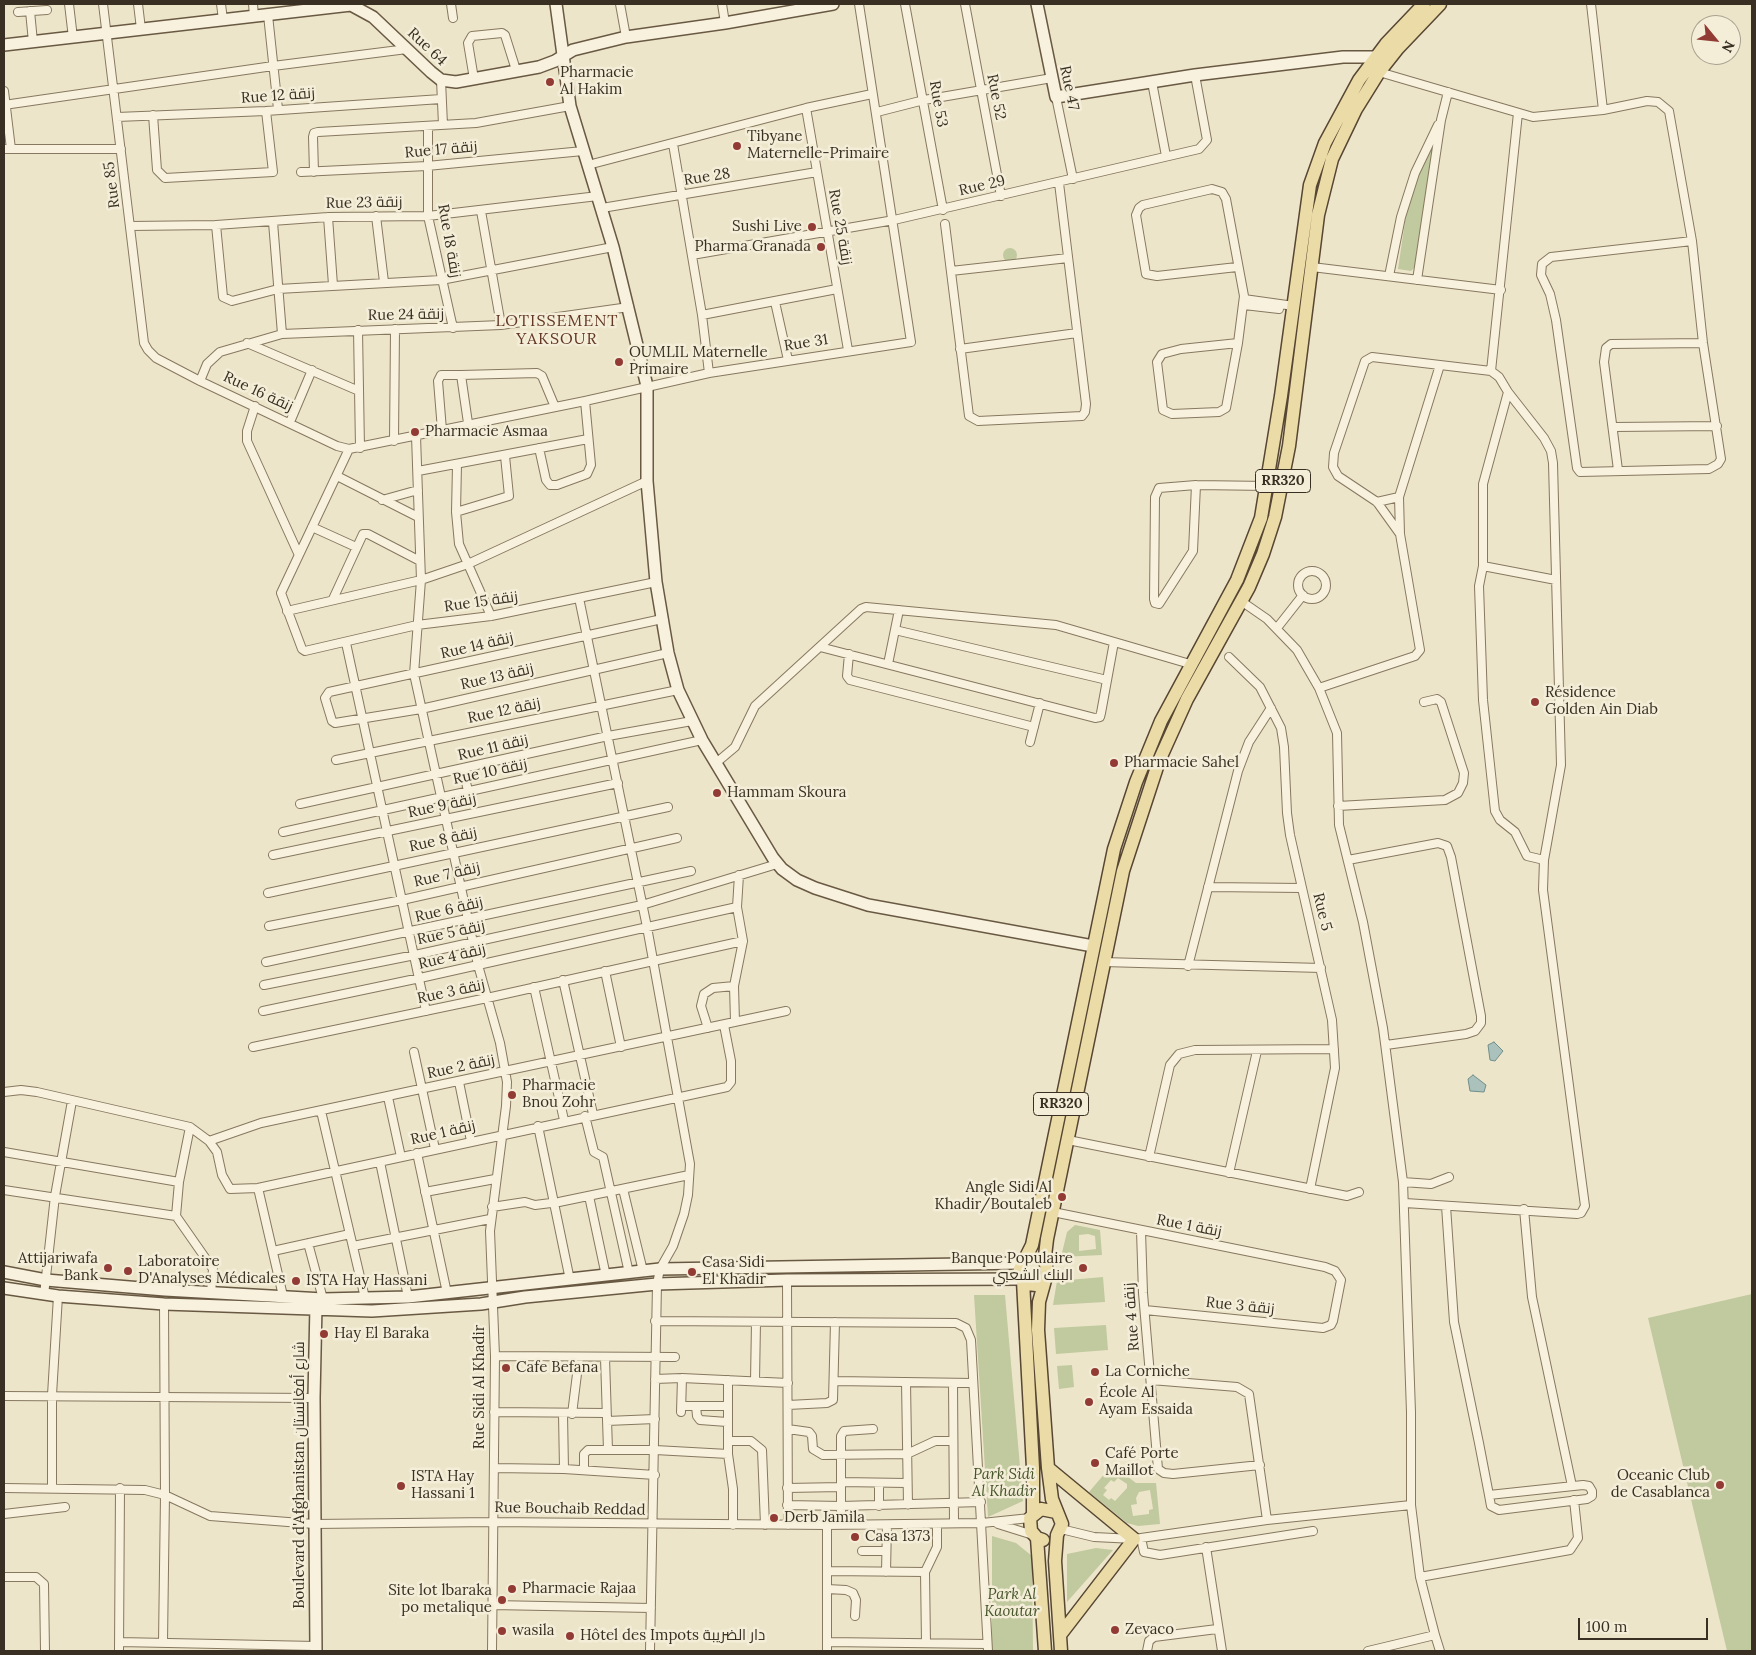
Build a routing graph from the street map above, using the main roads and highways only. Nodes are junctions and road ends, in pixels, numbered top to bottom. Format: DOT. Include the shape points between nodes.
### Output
graph roads {
  1 [pos="1424,4"];
  2 [pos="1440,4"];
  3 [pos="1024,1262"];
  4 [pos="1046,1265"];
  5 [pos="1022,1280"];
  6 [pos="1044,1281"];
  7 [pos="1048,1468"];
  8 [pos="1056,1512"];
  9 [pos="1031,1516"];
  10 [pos="1059,1532"];
  11 [pos="1035,1536"];
  12 [pos="1060,1634"];
  13 [pos="1045,1651"];
  14 [pos="1061,1651"];
  1 -- 3 [label="main road, RR320" via="1376,57 1342,109 1314,170 1305,208 1294,309 1261,518 1242,568 1161,721 1114,848 1032,1246"];
  2 -- 4 [label="main road, RR320" via="1379,72 1350,121 1328,171 1318,215 1278,506 1263,554 1187,699 1159,761 1125,863 1046,1246"];
  3 -- 4 [label="main road" via="1036,1258"];
  3 -- 5 [label="main road, RR320" via="1020,1270"];
  4 -- 6 [label="main road, RR320"];
  5 -- 6 [label="main road" via="1033,1285"];
  5 -- 9 [label="main road, RR320" via="1033,1468"];
  6 -- 7 [label="main road, RR320" via="1039,1297 1038,1330"];
  7 -- 8 [label="main road, RR320"];
  7 -- 12 [label="main road" via="1137,1539"];
  8 -- 9 [label="main road" via="1046,1508"];
  8 -- 10 [label="main road, RR320" via="1061,1520"];
  9 -- 11 [label="main road, RR320" via="1029,1527"];
  10 -- 11 [label="main road" via="1046,1540"];
  10 -- 12 [label="main road, RR320" via="1055,1561"];
  11 -- 13 [label="main road, RR320"];
  12 -- 14 [label="main road, RR320"];
}
